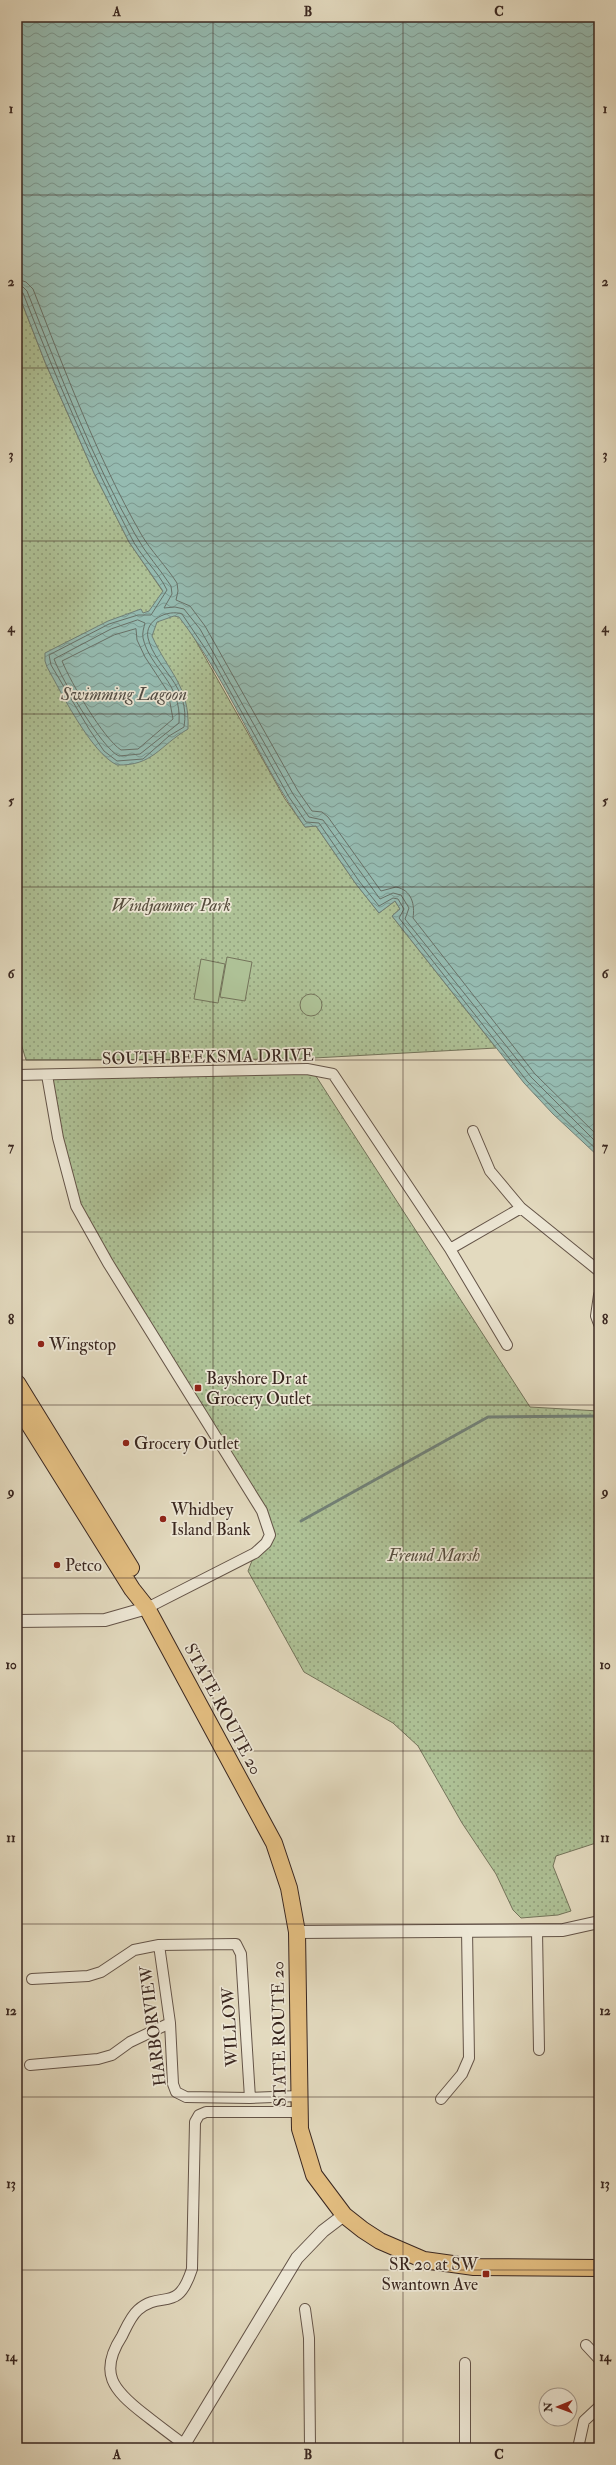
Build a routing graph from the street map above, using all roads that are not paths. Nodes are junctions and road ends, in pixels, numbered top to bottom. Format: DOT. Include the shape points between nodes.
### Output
graph roads {
  1 [pos="47,1075"];
  2 [pos="17,1076"];
  3 [pos="473,1131"];
  4 [pos="521,1208"];
  5 [pos="450,1249"];
  6 [pos="599,1271"];
  7 [pos="599,1295"];
  8 [pos="599,1324"];
  9 [pos="507,1345"];
  10 [pos="17,1383"];
  11 [pos="17,1405"];
  12 [pos="147,1608"];
  13 [pos="17,1621"];
  14 [pos="599,1922"];
  15 [pos="467,1930"];
  16 [pos="537,1931"];
  17 [pos="297,1932"];
  18 [pos="159,1945"];
  19 [pos="32,1979"];
  20 [pos="170,2023"];
  21 [pos="539,2050"];
  22 [pos="30,2065"];
  23 [pos="299,2096"];
  24 [pos="250,2098"];
  25 [pos="441,2099"];
  26 [pos="299,2112"];
  27 [pos="344,2215"];
  28 [pos="599,2268"];
  29 [pos="305,2309"];
  30 [pos="586,2345"];
  31 [pos="599,2360"];
  32 [pos="465,2363"];
  33 [pos="599,2407"];
  34 [pos="185,2447"];
  35 [pos="310,2448"];
  36 [pos="465,2448"];
  37 [pos="578,2448"];
  1 -- 2 [label="street, SOUTH BEEKSMA DRIVE"];
  1 -- 5 [label="street, SOUTH BEEKSMA DRIVE" via="307,1069 333,1074"];
  1 -- 12 [label="street" via="58,1138 76,1206 108,1263 262,1511 270,1535 266,1543 255,1553"];
  3 -- 4 [label="street" via="490,1171"];
  4 -- 5 [label="street"];
  4 -- 6 [label="street"];
  5 -- 9 [label="street, SOUTH BEEKSMA DRIVE"];
  7 -- 8 [label="street" via="596,1316"];
  10 -- 12 [label="main road, STATE ROUTE 20" via="135,1575"];
  11 -- 12 [label="main road, STATE ROUTE 20" via="132,1589"];
  12 -- 13 [label="street" via="105,1620"];
  12 -- 17 [label="main road, STATE ROUTE 20" via="274,1843 289,1888"];
  14 -- 16 [label="street" via="563,1930"];
  15 -- 16 [label="street"];
  15 -- 17 [label="street"];
  15 -- 25 [label="street" via="469,2058 462,2074"];
  16 -- 21 [label="street"];
  17 -- 23 [label="main road, STATE ROUTE 20"];
  18 -- 19 [label="street" via="134,1950 100,1972 88,1976"];
  18 -- 20 [label="street, HARBORVIEW"];
  18 -- 24 [label="street, WILLOW" via="236,1944 241,1954"];
  20 -- 22 [label="street" via="98,2060"];
  20 -- 24 [label="street, HARBORVIEW" via="173,2084 176,2092 186,2097"];
  23 -- 24 [label="street"];
  23 -- 26 [label="main road, STATE ROUTE 20"];
  26 -- 27 [label="main road, STATE ROUTE 20" via="300,2129 314,2175"];
  26 -- 34 [label="street" via="206,2112 199,2115 195,2122 192,2269 187,2284 178,2296 138,2310 113,2350 109,2364 113,2383 120,2396"];
  27 -- 28 [label="main road, STATE ROUTE 20" via="380,2241 424,2260 474,2267"];
  27 -- 34 [label="street" via="323,2231 297,2258"];
  29 -- 35 [label="street" via="309,2338"];
  30 -- 31 [label="street"];
  32 -- 36 [label="street"];
  33 -- 37 [label="street" via="584,2421"];
}
